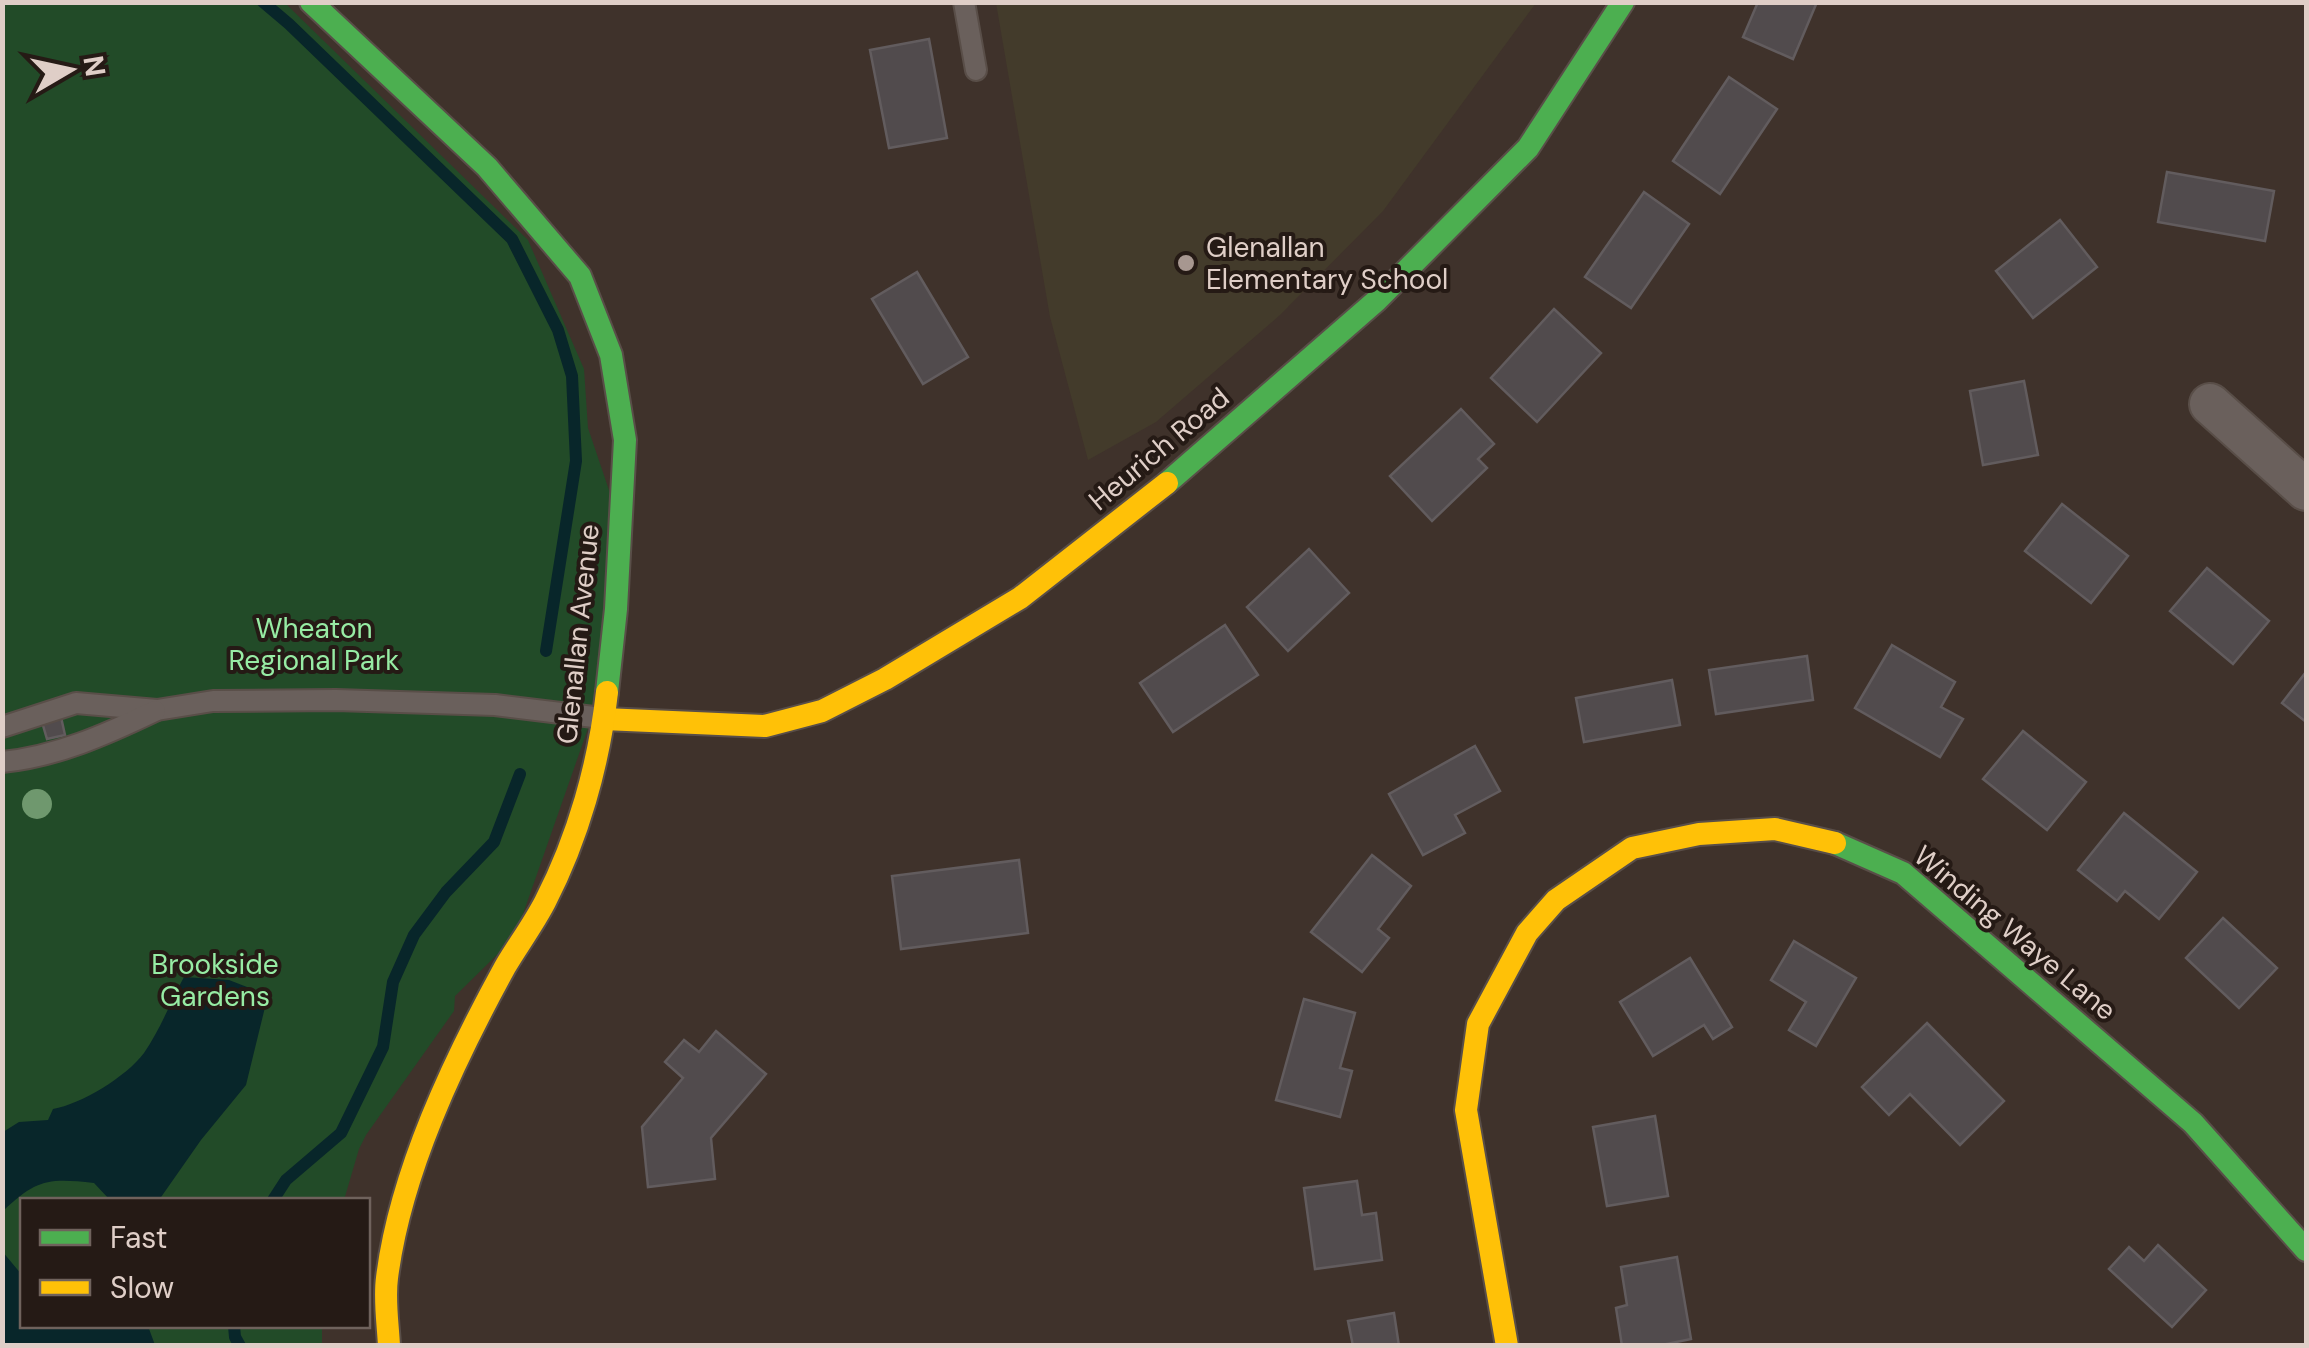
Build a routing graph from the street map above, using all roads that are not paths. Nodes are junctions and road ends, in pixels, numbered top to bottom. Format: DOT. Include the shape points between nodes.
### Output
graph roads {
  1 [pos="310,2"];
  2 [pos="964,2"];
  3 [pos="1623,2"];
  4 [pos="976,70"];
  5 [pos="2210,404"];
  6 [pos="2306,490"];
  7 [pos="157,710"];
  8 [pos="604,718"];
  9 [pos="2,727"];
  10 [pos="2,762"];
  11 [pos="2306,1250"];
  12 [pos="389,1346"];
  13 [pos="1507,1346"];
  1 -- 8 [label="street, Glenallan Avenue" via="487,167 580,276 611,354 624,440"];
  2 -- 4 [label="lane"];
  3 -- 8 [label="street, Heurich Road" via="1528,148 1376,302 1154,496 1020,598 822,711 764,726"];
  5 -- 6 [label="street"];
  7 -- 8 [label="lane" via="213,701 336,700"];
  7 -- 9 [label="lane" via="76,703"];
  7 -- 10 [label="lane" via="103,736"];
  8 -- 12 [label="street, Glenallan Avenue" via="576,828 545,902 438,1105 404,1194 386,1281"];
  11 -- 13 [label="street, Winding Waye Lane" via="2193,1122 1903,873 1830,840 1775,830 1699,834 1632,848 1556,900 1528,932 1478,1024 1466,1110"];
}
